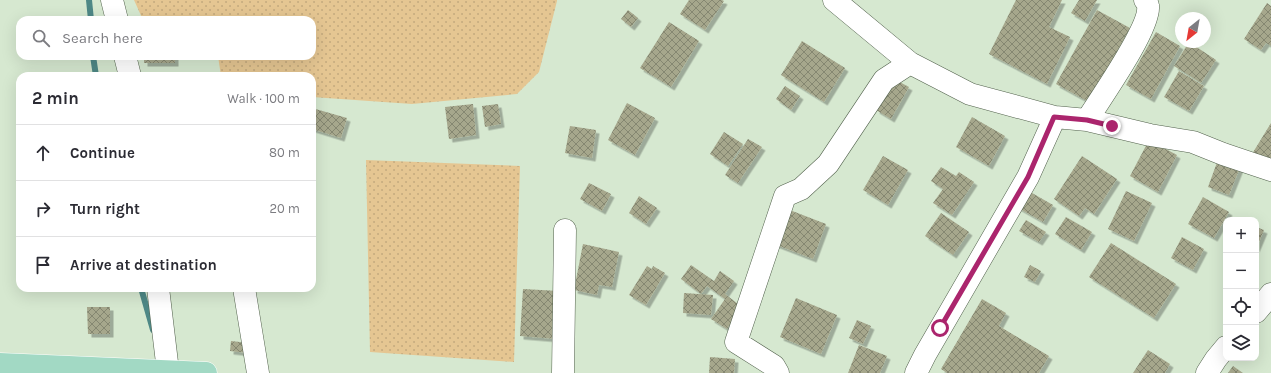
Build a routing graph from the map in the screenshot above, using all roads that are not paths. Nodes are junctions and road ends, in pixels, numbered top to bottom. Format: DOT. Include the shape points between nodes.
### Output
graph roads {
  1 [pos="112,0"];
  2 [pos="834,0"];
  3 [pos="1145,0"];
  4 [pos="116,16"];
  5 [pos="126,60"];
  6 [pos="910,63"];
  7 [pos="129,72"];
  8 [pos="1054,117"];
  9 [pos="1087,120"];
  10 [pos="1271,170"];
  11 [pos="565,230"];
  12 [pos="158,292"];
  13 [pos="245,292"];
  14 [pos="1271,294"];
  15 [pos="1259,308"];
  16 [pos="1223,351"];
  17 [pos="0,364"];
  18 [pos="163,371"];
  19 [pos="132,372"];
  20 [pos="206,373"];
  21 [pos="258,373"];
  22 [pos="563,373"];
  23 [pos="778,373"];
  24 [pos="916,373"];
  25 [pos="1207,373"];
  1 -- 4 [label="street"];
  2 -- 6 [label="street"];
  3 -- 9 [label="street" via="1148,5 1146,17 1136,41"];
  5 -- 7 [label="street"];
  6 -- 8 [label="street" via="970,94"];
  6 -- 23 [label="street" via="884,80 828,164 802,189 785,196 736,342 774,366"];
  8 -- 9 [label="street"];
  8 -- 24 [label="street" via="1028,177"];
  9 -- 10 [label="street" via="1193,142"];
  11 -- 22 [label="street"];
  12 -- 18 [label="street"];
  13 -- 21 [label="street"];
  14 -- 15 [label="street"];
  16 -- 25 [label="street"];
  17 -- 19 [label="main road" via="84,367"];
  18 -- 19 [label="main road"];
  18 -- 20 [label="main road"];
}
